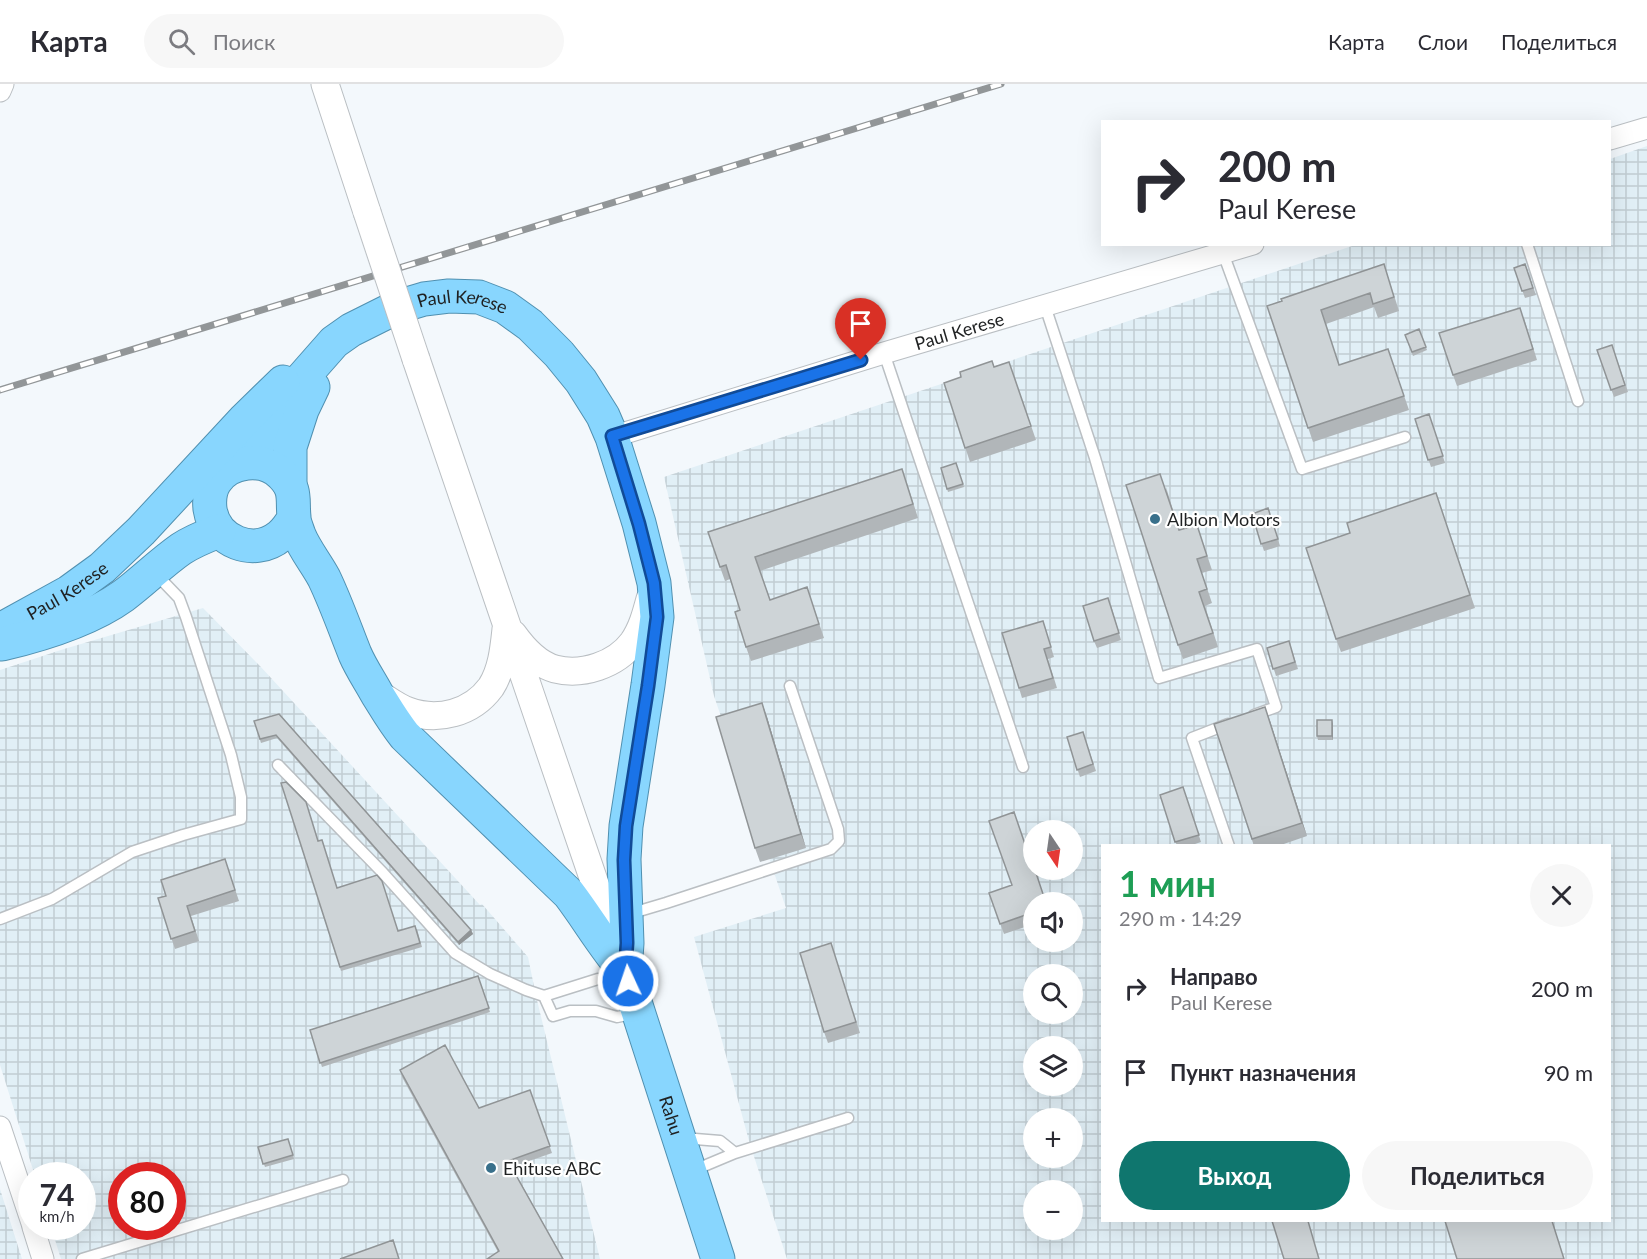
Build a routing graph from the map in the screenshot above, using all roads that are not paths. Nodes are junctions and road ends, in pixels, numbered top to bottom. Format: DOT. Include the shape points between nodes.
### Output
graph roads {
  1 [pos="3,84"];
  2 [pos="325,84"];
  3 [pos="0,91"];
  4 [pos="1647,128"];
  5 [pos="1611,139"];
  6 [pos="1246,246"];
  7 [pos="1528,246"];
  8 [pos="1223,253"];
  9 [pos="1045,306"];
  10 [pos="340,338"];
  11 [pos="884,353"];
  12 [pos="1578,400"];
  13 [pos="612,436"];
  14 [pos="1405,437"];
  15 [pos="228,473"];
  16 [pos="290,485"];
  17 [pos="294,518"];
  18 [pos="219,531"];
  19 [pos="251,545"];
  20 [pos="154,571"];
  21 [pos="654,583"];
  22 [pos="507,625"];
  23 [pos="4,639"];
  24 [pos="351,644"];
  25 [pos="790,686"];
  26 [pos="376,692"];
  27 [pos="278,765"];
  28 [pos="1023,767"];
  29 [pos="1228,844"];
  30 [pos="626,915"];
  31 [pos="0,919"];
  32 [pos="611,968"];
  33 [pos="544,996"];
  34 [pos="638,1012"];
  35 [pos="848,1118"];
  36 [pos="0,1127"];
  37 [pos="679,1137"];
  38 [pos="735,1153"];
  39 [pos="690,1172"];
  40 [pos="343,1180"];
  41 [pos="18,1182"];
  42 [pos="37,1240"];
  43 [pos="44,1259"];
  44 [pos="82,1259"];
  45 [pos="718,1259"];
  1 -- 3 [label="street"];
  2 -- 22 [label="street, bridge"];
  4 -- 5 [label="street"];
  6 -- 8 [label="street, Paul Kerese"];
  7 -- 12 [label="lane"];
  8 -- 9 [label="street, Paul Kerese"];
  8 -- 14 [label="lane" via="1302,469"];
  9 -- 11 [label="street, Paul Kerese"];
  9 -- 29 [label="lane" via="1160,678 1257,649 1276,707 1192,738"];
  10 -- 13 [label="highway, Paul Kerese" via="397,307 424,299 479,297 505,307 559,354 581,381"];
  10 -- 15 [label="highway, Paul Kerese" via="290,392 260,441"];
  10 -- 16 [label="highway, Paul Kerese" via="302,410 290,447"];
  10 -- 23 [label="highway, Paul Kerese" via="314,353 245,419 102,568"];
  11 -- 13 [label="street, Paul Kerese"];
  11 -- 28 [label="lane"];
  13 -- 21 [label="highway"];
  15 -- 16 [label="highway" via="251,462 273,467"];
  15 -- 18 [label="highway" via="210,492 209,506"];
  15 -- 23 [label="highway, Paul Kerese" via="164,533 71,610 43,626"];
  16 -- 17 [label="highway"];
  17 -- 19 [label="highway" via="278,537"];
  17 -- 24 [label="highway"];
  18 -- 19 [label="highway" via="237,543"];
  18 -- 20 [label="highway, Paul Kerese" via="180,549"];
  19 -- 24 [label="highway" via="296,568"];
  20 -- 23 [label="highway, Paul Kerese" via="101,609 30,637"];
  20 -- 31 [label="lane" via="179,598 189,624 242,797 241,819 132,852 52,899"];
  21 -- 22 [label="street" via="644,623 632,643 600,667 553,669 528,652"];
  21 -- 30 [label="highway" via="657,617 626,826"];
  22 -- 26 [label="street" via="500,668 491,686 465,710 427,716 406,711"];
  22 -- 32 [label="street"];
  24 -- 26 [label="highway"];
  25 -- 30 [label="lane" via="839,841 831,849"];
  26 -- 32 [label="highway" via="405,736 569,894"];
  27 -- 33 [label="lane" via="454,953 490,974"];
  30 -- 32 [label="highway" via="627,943"];
  32 -- 33 [label="lane"];
  32 -- 34 [label="highway, Rahu"];
  33 -- 34 [label="lane" via="553,1017 570,1011 596,1011 616,1017"];
  34 -- 37 [label="highway, Rahu"];
  35 -- 38 [label="lane"];
  36 -- 41 [label="street"];
  37 -- 38 [label="lane" via="720,1141"];
  37 -- 39 [label="highway, Rahu"];
  38 -- 39 [label="lane"];
  39 -- 45 [label="highway, Rahu"];
  40 -- 44 [label="lane"];
  42 -- 43 [label="street"];
}
